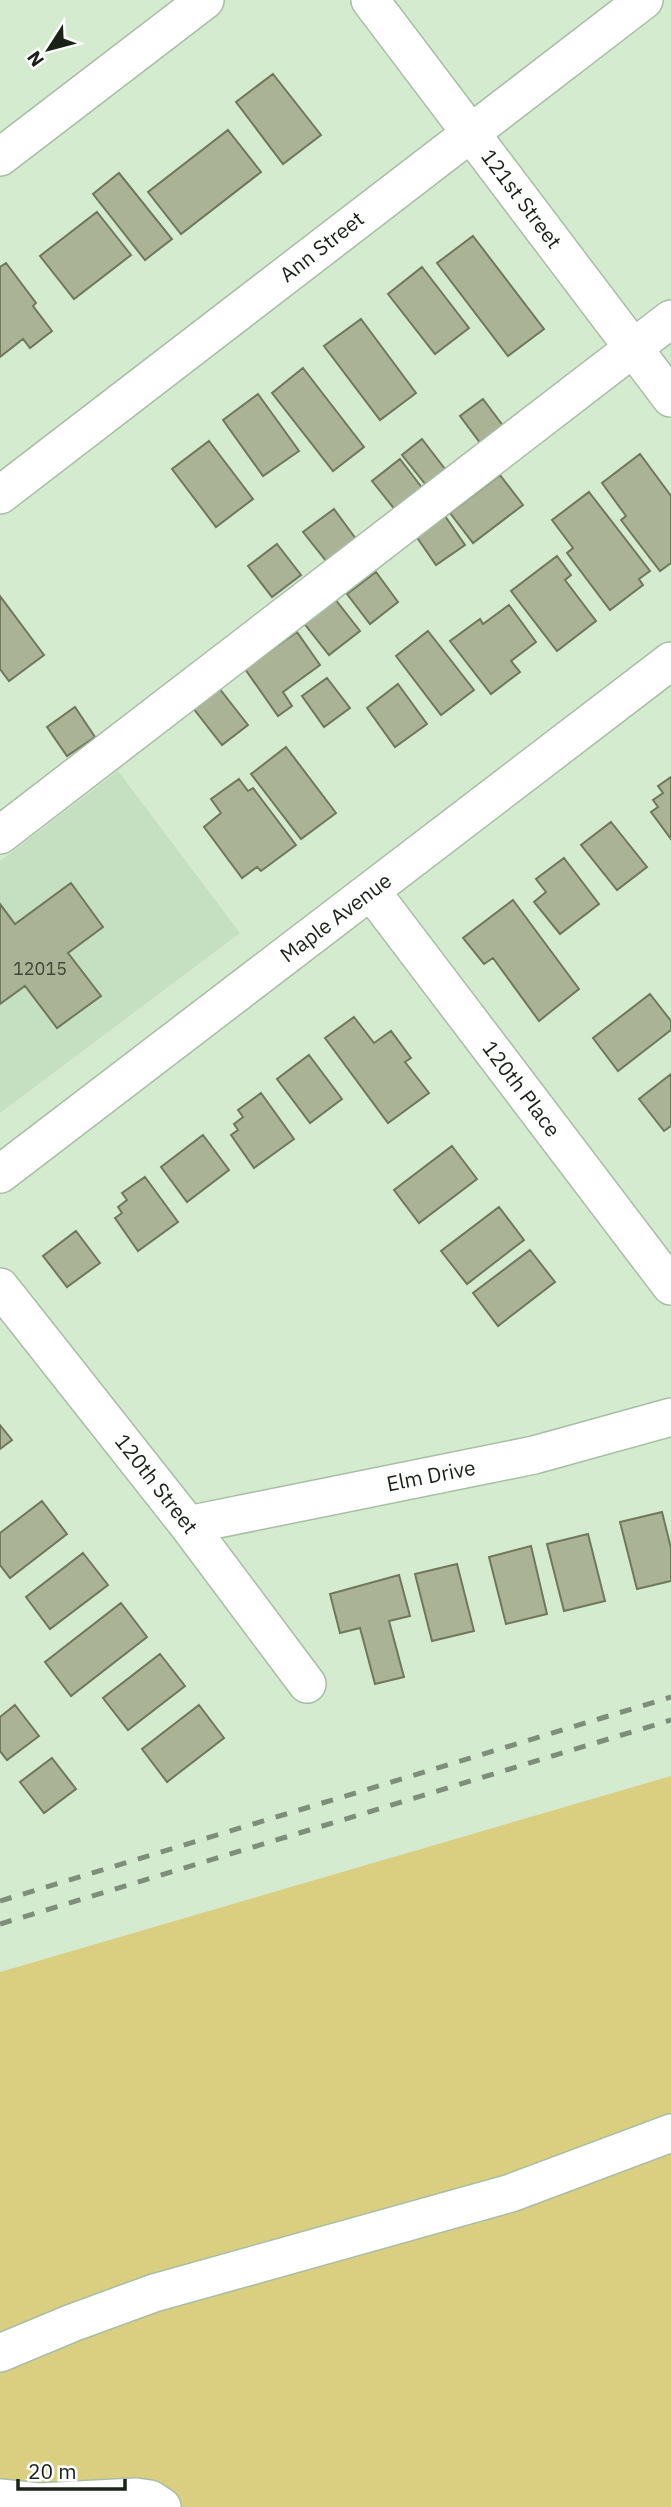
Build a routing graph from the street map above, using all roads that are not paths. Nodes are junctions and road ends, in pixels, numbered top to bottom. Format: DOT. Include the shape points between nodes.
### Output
graph roads {
  1 [pos="205,0"];
  2 [pos="370,0"];
  3 [pos="644,0"];
  4 [pos="471,133"];
  5 [pos="0,157"];
  6 [pos="671,320"];
  7 [pos="633,348"];
  8 [pos="671,398"];
  9 [pos="0,495"];
  10 [pos="671,661"];
  11 [pos="0,835"];
  12 [pos="371,891"];
  13 [pos="0,1174"];
  14 [pos="671,1286"];
  15 [pos="0,1287"];
  16 [pos="671,1418"];
  17 [pos="188,1525"];
  18 [pos="307,1684"];
  19 [pos="671,2133"];
  20 [pos="0,2354"];
  21 [pos="0,2498"];
  22 [pos="162,2507"];
  1 -- 5 [label="street"];
  2 -- 4 [label="street, 121st Street"];
  3 -- 4 [label="street, Ann Street"];
  4 -- 7 [label="street, 121st Street"];
  4 -- 9 [label="street, Ann Street"];
  6 -- 7 [label="street"];
  7 -- 8 [label="street, 121st Street"];
  7 -- 11 [label="street"];
  10 -- 12 [label="street, Maple Avenue"];
  12 -- 13 [label="street, Maple Avenue"];
  12 -- 14 [label="street, 120th Place"];
  15 -- 17 [label="street, 120th Street"];
  16 -- 17 [label="street, Elm Drive" via="534,1455"];
  17 -- 18 [label="street, 120th Street"];
  19 -- 20 [label="street" via="511,2193 154,2293"];
  21 -- 22 [label="street" via="39,2502 136,2497"];
}
